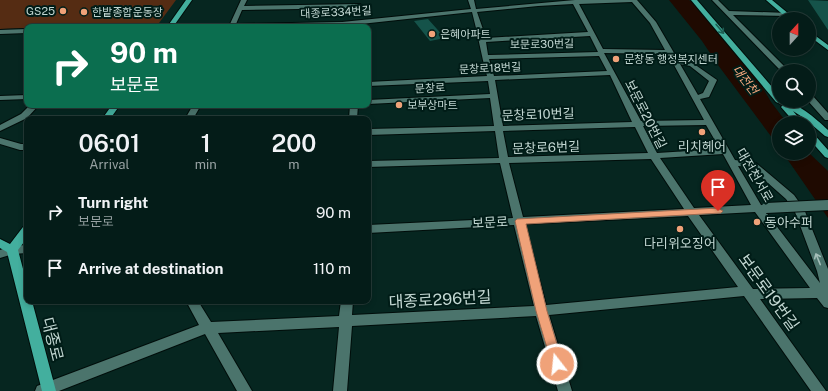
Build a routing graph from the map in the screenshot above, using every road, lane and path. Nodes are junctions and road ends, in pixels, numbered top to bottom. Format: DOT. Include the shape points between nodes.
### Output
graph roads {
  1 [pos="189,0"];
  2 [pos="244,0"];
  3 [pos="471,0"];
  4 [pos="633,0"];
  5 [pos="694,0"];
  6 [pos="716,0"];
  7 [pos="769,0"];
  8 [pos="570,2"];
  9 [pos="240,8"];
  10 [pos="475,10"];
  11 [pos="784,12"];
  12 [pos="730,13"];
  13 [pos="359,14"];
  14 [pos="772,14"];
  15 [pos="172,24"];
  16 [pos="233,24"];
  17 [pos="342,24"];
  18 [pos="24,31"];
  19 [pos="0,32"];
  20 [pos="592,34"];
  21 [pos="816,39"];
  22 [pos="483,40"];
  23 [pos="828,48"];
  24 [pos="601,52"];
  25 [pos="670,52"];
  26 [pos="485,57"];
  27 [pos="675,60"];
  28 [pos="778,64"];
  29 [pos="612,73"];
  30 [pos="491,79"];
  31 [pos="713,80"];
  32 [pos="722,81"];
  33 [pos="371,84"];
  34 [pos="772,92"];
  35 [pos="493,96"];
  36 [pos="24,97"];
  37 [pos="0,98"];
  38 [pos="696,98"];
  39 [pos="371,102"];
  40 [pos="816,105"];
  41 [pos="32,108"];
  42 [pos="786,108"];
  43 [pos="792,108"];
  44 [pos="24,116"];
  45 [pos="24,116"];
  46 [pos="794,116"];
  47 [pos="828,118"];
  48 [pos="709,122"];
  49 [pos="639,124"];
  50 [pos="0,128"];
  51 [pos="499,129"];
  52 [pos="371,132"];
  53 [pos="828,134"];
  54 [pos="0,141"];
  55 [pos="816,142"];
  56 [pos="24,147"];
  57 [pos="725,151"];
  58 [pos="828,155"];
  59 [pos="654,156"];
  60 [pos="504,161"];
  61 [pos="731,162"];
  62 [pos="371,164"];
  63 [pos="828,205"];
  64 [pos="762,209"];
  65 [pos="691,212"];
  66 [pos="520,221"];
  67 [pos="371,229"];
  68 [pos="24,233"];
  69 [pos="0,243"];
  70 [pos="24,249"];
  71 [pos="6,252"];
  72 [pos="749,293"];
  73 [pos="824,297"];
  74 [pos="194,304"];
  75 [pos="347,304"];
  76 [pos="542,311"];
  77 [pos="345,322"];
  78 [pos="207,328"];
  79 [pos="46,390"];
  80 [pos="245,391"];
  81 [pos="340,391"];
  82 [pos="565,391"];
  83 [pos="819,391"];
  1 -- 15 [label="main road"];
  2 -- 9 [label="street"];
  3 -- 10 [label="street"];
  4 -- 8 [label="street, 대종로334번길"];
  4 -- 25 [label="street, 대전천서로" via="653,22"];
  5 -- 34 [label="main road, one-way"];
  6 -- 12 [label="street"];
  7 -- 11 [label="main road"];
  8 -- 10 [label="street, 대종로334번길"];
  8 -- 20 [label="street, 보문로20번길"];
  9 -- 13 [label="street"];
  9 -- 16 [label="street"];
  10 -- 13 [label="street, 대종로334번길"];
  10 -- 22 [label="street"];
  12 -- 14 [label="street"];
  12 -- 28 [label="street"];
  13 -- 17 [label="street, 대종로334번길"];
  18 -- 19 [label="street"];
  20 -- 22 [label="street, 보문로30번길"];
  20 -- 24 [label="street, 보문로20번길"];
  21 -- 23 [label="main road"];
  22 -- 26 [label="street"];
  24 -- 25 [label="street"];
  24 -- 26 [label="street, 보문로30번길"];
  24 -- 29 [label="street, 보문로20번길"];
  25 -- 27 [label="street, 대전천서로"];
  26 -- 30 [label="street"];
  27 -- 31 [label="street" via="692,65"];
  27 -- 38 [label="street, 대전천서로"];
  29 -- 30 [label="street, 문창로18번길"];
  29 -- 49 [label="street, 보문로20번길"];
  30 -- 33 [label="street, 문창로18번길"];
  30 -- 35 [label="street"];
  31 -- 32 [label="street"];
  31 -- 38 [label="street" via="706,95"];
  35 -- 39 [label="street, 문창로"];
  35 -- 51 [label="street"];
  36 -- 37 [label="street"];
  38 -- 48 [label="street, 대전천서로"];
  40 -- 47 [label="street"];
  41 -- 45 [label="street"];
  42 -- 46 [label="main road"];
  43 -- 53 [label="main road"];
  44 -- 50 [label="street"];
  48 -- 49 [label="street, 문창로10번길"];
  48 -- 57 [label="street, 대전천서로"];
  49 -- 51 [label="street, 문창로10번길"];
  49 -- 59 [label="street, 보문로20번길"];
  51 -- 52 [label="street, 문창로10번길"];
  51 -- 60 [label="street"];
  54 -- 56 [label="street"];
  55 -- 58 [label="main road"];
  57 -- 59 [label="street, 문창로6번길"];
  57 -- 61 [label="street, 대전천서로"];
  59 -- 60 [label="street, 문창로6번길"];
  59 -- 65 [label="street, 보문로20번길"];
  60 -- 62 [label="street, 문창로6번길"];
  60 -- 66 [label="street"];
  61 -- 64 [label="street, 대전천서로"];
  73 -- 61 [label="street, one-way" via="826,282 823,271 800,211 790,197 753,165"];
  63 -- 64 [label="street, 보문로, bridge"];
  64 -- 65 [label="street, 보문로"];
  64 -- 73 [label="street, 대전천서로"];
  65 -- 66 [label="street, 보문로"];
  65 -- 72 [label="street, 보문로19번길"];
  66 -- 67 [label="street, 보문로"];
  66 -- 76 [label="street"];
  68 -- 71 [label="main road"];
  69 -- 71 [label="main road"];
  70 -- 71 [label="street"];
  71 -- 79 [label="main road, 대종로"];
  72 -- 73 [label="street, 대종로296번길"];
  72 -- 76 [label="street, 대종로296번길"];
  72 -- 83 [label="street, 보문로19번길"];
  74 -- 78 [label="street"];
  75 -- 77 [label="street"];
  76 -- 77 [label="street, 대종로296번길"];
  76 -- 82 [label="street"];
  77 -- 78 [label="street, 대종로296번길"];
  77 -- 81 [label="street"];
  78 -- 79 [label="street, 대종로296번길"];
  78 -- 80 [label="street"];
}
